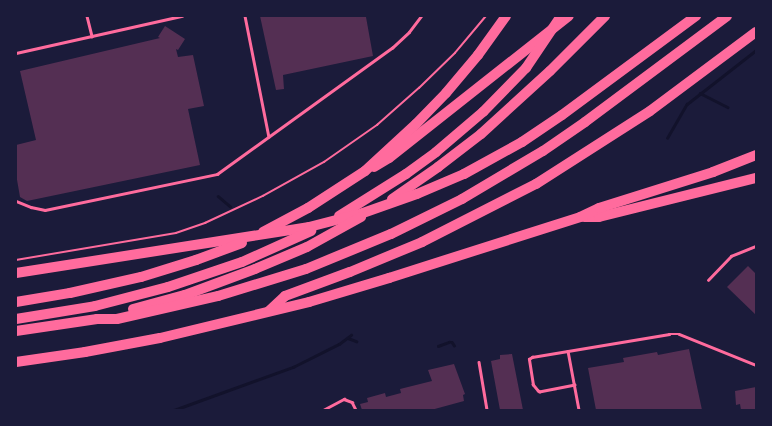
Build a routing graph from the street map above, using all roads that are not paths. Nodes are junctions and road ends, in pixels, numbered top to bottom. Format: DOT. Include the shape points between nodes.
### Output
graph roads {
  1 [pos="87,16"];
  2 [pos="182,16"];
  3 [pos="245,16"];
  4 [pos="421,16"];
  5 [pos="506,16"];
  6 [pos="560,16"];
  7 [pos="569,16"];
  8 [pos="605,16"];
  9 [pos="696,16"];
  10 [pos="727,16"];
  11 [pos="756,32"];
  12 [pos="92,36"];
  13 [pos="16,53"];
  14 [pos="269,137"];
  15 [pos="756,155"];
  16 [pos="365,171"];
  17 [pos="756,178"];
  18 [pos="16,201"];
  19 [pos="580,217"];
  20 [pos="756,246"];
  21 [pos="16,273"];
  22 [pos="708,280"];
  23 [pos="16,302"];
  24 [pos="268,313"];
  25 [pos="16,319"];
  26 [pos="97,319"];
  27 [pos="16,331"];
  28 [pos="568,352"];
  29 [pos="16,362"];
  30 [pos="479,362"];
  31 [pos="756,365"];
  32 [pos="575,385"];
  33 [pos="323,410"];
  34 [pos="356,410"];
  35 [pos="487,410"];
  36 [pos="579,410"];
  1 -- 12 [label="lane"];
  2 -- 12 [label="lane"];
  3 -- 14 [label="lane"];
  4 -- 14 [label="lane" via="392,48"];
  5 -- 16 [label="highway" via="446,93"];
  6 -- 25 [label="highway" via="526,68 484,112 406,174 334,219 262,254 184,283 95,306"];
  7 -- 16 [label="highway" via="382,164"];
  8 -- 26 [label="highway" via="536,85 481,134 385,203 319,241 255,269 185,295"];
  9 -- 21 [label="highway" via="538,131 452,180 388,205 304,228"];
  10 -- 26 [label="highway" via="549,147 491,183 411,225 321,263 245,288 150,312"];
  11 -- 24 [label="highway" via="650,110 536,184 422,242 285,296"];
  12 -- 13 [label="lane"];
  14 -- 18 [label="lane" via="209,177 45,210"];
  15 -- 19 [label="highway" via="724,168 599,208"];
  16 -- 23 [label="highway" via="291,218 239,244 210,255 141,276 70,293"];
  17 -- 19 [label="highway" via="599,216"];
  19 -- 24 [label="highway" via="390,278"];
  20 -- 22 [label="lane" via="731,256"];
  24 -- 29 [label="highway" via="116,347"];
  26 -- 27 [label="highway"];
  28 -- 31 [label="lane" via="678,334"];
  28 -- 32 [label="lane"];
  28 -- 32 [label="lane" via="532,357 528,363 529,370 533,385 540,392"];
  30 -- 35 [label="lane"];
  32 -- 36 [label="lane"];
  33 -- 34 [label="lane" via="344,399 352,402"];
}
